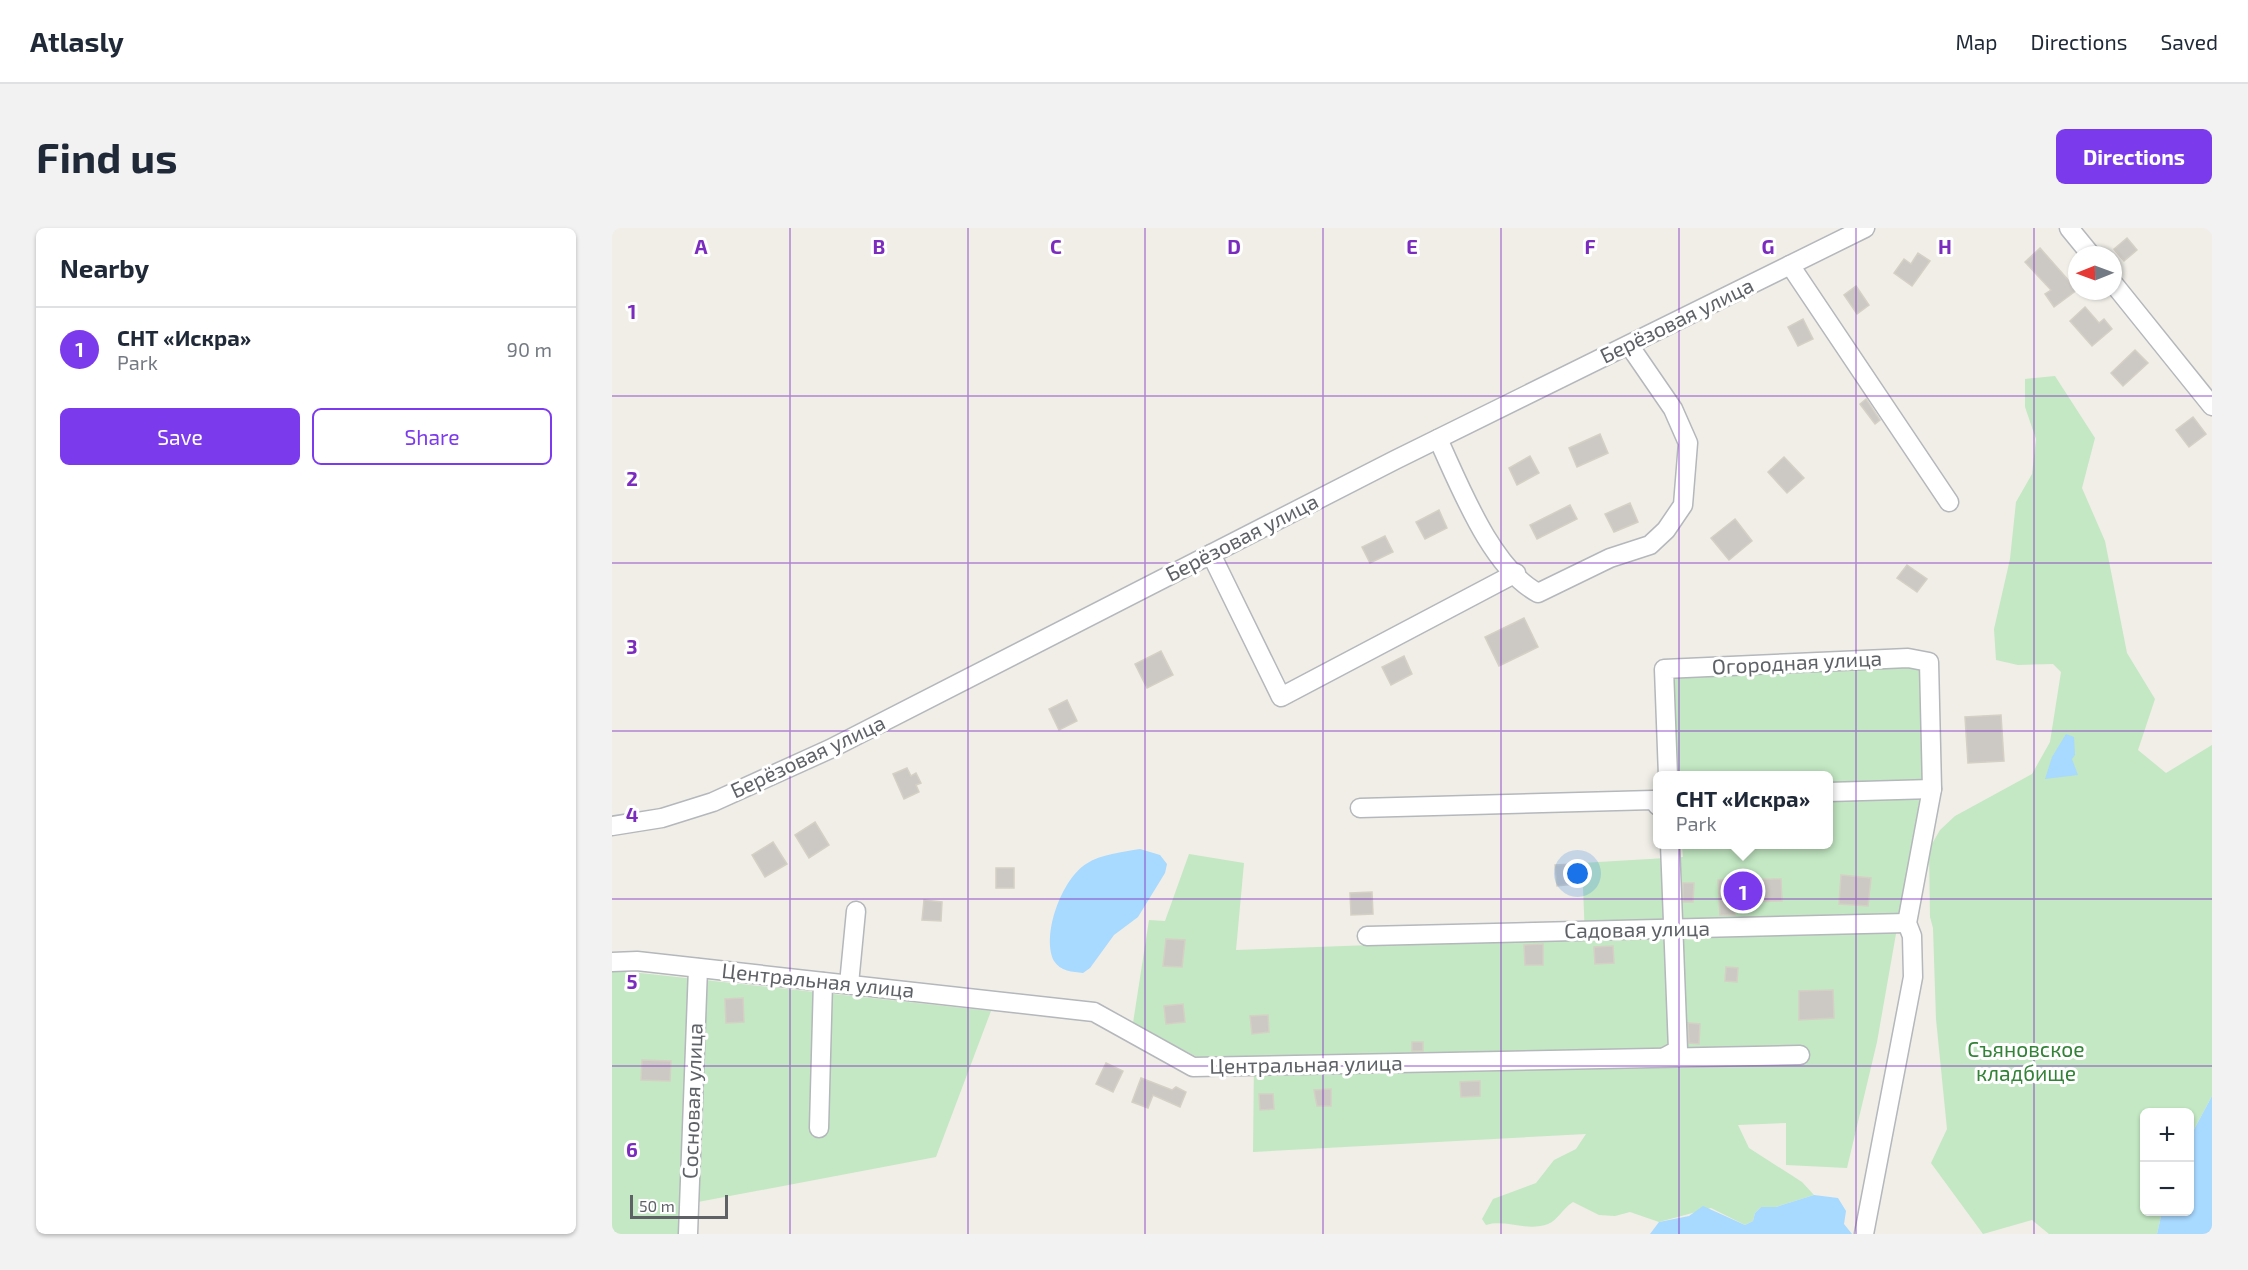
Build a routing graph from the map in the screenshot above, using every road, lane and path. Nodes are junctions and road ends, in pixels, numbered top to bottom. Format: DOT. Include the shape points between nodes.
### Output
graph roads {
  1 [pos="1865,228"];
  2 [pos="2069,228"];
  3 [pos="2084,246"];
  4 [pos="1790,265"];
  5 [pos="2122,294"];
  6 [pos="1629,345"];
  7 [pos="2212,406"];
  8 [pos="1438,439"];
  9 [pos="1949,502"];
  10 [pos="1211,554"];
  11 [pos="1516,573"];
  12 [pos="1668,771"];
  13 [pos="1932,789"];
  14 [pos="1833,792"];
  15 [pos="1653,800"];
  16 [pos="1360,808"];
  17 [pos="612,826"];
  18 [pos="1670,849"];
  19 [pos="856,911"];
  20 [pos="1907,923"];
  21 [pos="1673,929"];
  22 [pos="1367,936"];
  23 [pos="612,962"];
  24 [pos="698,968"];
  25 [pos="823,982"];
  26 [pos="849,984"];
  27 [pos="1800,1055"];
  28 [pos="1665,1057"];
  29 [pos="819,1128"];
  30 [pos="688,1234"];
  31 [pos="1864,1234"];
  1 -- 4 [label="street, Берёзовая улица"];
  2 -- 3 [label="street"];
  4 -- 6 [label="street, Берёзовая улица"];
  4 -- 9 [label="street"];
  5 -- 7 [label="street"];
  6 -- 8 [label="street, Берёзовая улица"];
  6 -- 11 [label="street" via="1673,409 1688,443 1683,505 1650,545 1610,558 1538,592 1527,587"];
  8 -- 10 [label="street, Берёзовая улица"];
  8 -- 11 [label="street" via="1483,535"];
  10 -- 11 [label="street" via="1281,697"];
  10 -- 17 [label="street, Берёзовая улица" via="831,749 713,802 662,818"];
  12 -- 13 [label="street, Огородная улица" via="1664,669 1908,658 1929,662"];
  13 -- 14 [label="street"];
  13 -- 20 [label="street"];
  15 -- 16 [label="street"];
  18 -- 21 [label="street"];
  19 -- 26 [label="street"];
  20 -- 21 [label="street, Садовая улица"];
  20 -- 31 [label="street" via="1912,936 1913,977"];
  21 -- 22 [label="street, Садовая улица"];
  21 -- 28 [label="street" via="1678,1050"];
  23 -- 24 [label="street, Центральная улица"];
  24 -- 25 [label="street, Центральная улица"];
  24 -- 30 [label="street, Сосновая улица"];
  25 -- 26 [label="street, Центральная улица"];
  25 -- 29 [label="street"];
  26 -- 28 [label="street, Центральная улица" via="1094,1012 1193,1067"];
  27 -- 28 [label="street, Центральная улица"];
}
